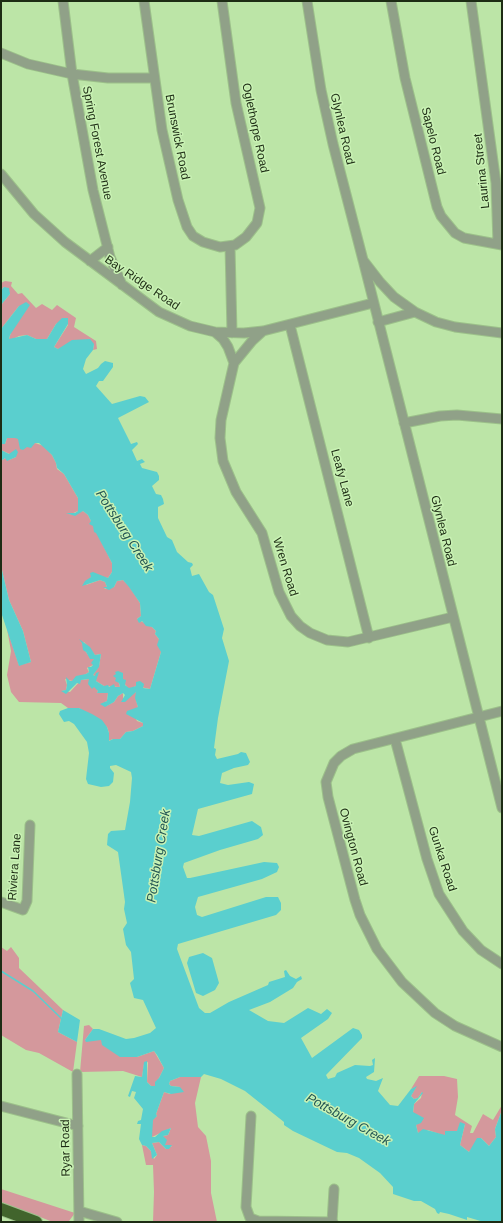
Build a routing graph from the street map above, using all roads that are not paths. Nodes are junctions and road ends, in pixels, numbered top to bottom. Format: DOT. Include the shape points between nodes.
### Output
graph roads {
  1 [pos="63,1"];
  2 [pos="144,1"];
  3 [pos="222,1"];
  4 [pos="307,1"];
  5 [pos="391,1"];
  6 [pos="471,1"];
  7 [pos="1,53"];
  8 [pos="72,74"];
  9 [pos="154,78"];
  10 [pos="1,174"];
  11 [pos="500,244"];
  12 [pos="230,246"];
  13 [pos="108,247"];
  14 [pos="363,260"];
  15 [pos="90,261"];
  16 [pos="122,285"];
  17 [pos="373,303"];
  18 [pos="415,312"];
  19 [pos="378,322"];
  20 [pos="290,324"];
  21 [pos="263,331"];
  22 [pos="215,332"];
  23 [pos="232,333"];
  24 [pos="502,333"];
  25 [pos="234,363"];
  26 [pos="502,418"];
  27 [pos="404,423"];
  28 [pos="453,617"];
  29 [pos="369,638"];
  30 [pos="502,711"];
  31 [pos="479,717"];
  32 [pos="395,739"];
  33 [pos="502,808"];
  34 [pos="30,825"];
  35 [pos="1,902"];
  36 [pos="502,964"];
  37 [pos="502,1047"];
  38 [pos="77,1074"];
  39 [pos="1,1106"];
  40 [pos="251,1116"];
  41 [pos="78,1126"];
  42 [pos="334,1189"];
  43 [pos="1,1209"];
  44 [pos="79,1210"];
  45 [pos="36,1222"];
  46 [pos="79,1222"];
  47 [pos="117,1222"];
  48 [pos="300,1222"];
  49 [pos="332,1222"];
  1 -- 8 [label="street, Spring Forest Avenue"];
  2 -- 9 [label="street, Brunswick Road"];
  3 -- 12 [label="street, Oglethorpe Road" via="236,103 260,208 252,231 240,242"];
  4 -- 14 [label="street, Glynlea Road" via="321,90"];
  5 -- 11 [label="street, Sapelo Road" via="403,71 439,212 455,233 464,238"];
  6 -- 11 [label="street, Laurina Street" via="496,183"];
  7 -- 8 [label="street" via="28,64"];
  8 -- 9 [label="street" via="108,78"];
  8 -- 13 [label="street, Spring Forest Avenue" via="93,190"];
  9 -- 12 [label="street, Brunswick Road" via="162,130 176,193 187,227 194,236 212,246"];
  10 -- 15 [label="street, Bay Ridge Road" via="48,228"];
  12 -- 23 [label="street"];
  13 -- 15 [label="street"];
  13 -- 16 [label="street, Spring Forest Avenue"];
  14 -- 17 [label="street, Glynlea Road"];
  14 -- 18 [label="street, Glynlea Road" via="384,287"];
  15 -- 16 [label="street, Bay Ridge Road"];
  16 -- 22 [label="street, Bay Ridge Road" via="165,315 190,326"];
  17 -- 19 [label="street, Glynlea Road"];
  17 -- 20 [label="street, Bay Ridge Road"];
  18 -- 19 [label="street"];
  18 -- 24 [label="street, Glynlea Road" via="455,327"];
  19 -- 27 [label="street, Glynlea Road"];
  20 -- 21 [label="street, Bay Ridge Road"];
  20 -- 29 [label="street, Leafy Lane"];
  21 -- 23 [label="street, Bay Ridge Road"];
  21 -- 25 [label="street, Wren Road"];
  22 -- 23 [label="street, Bay Ridge Road"];
  22 -- 25 [label="street" via="223,338"];
  25 -- 29 [label="street, Wren Road" via="221,420 223,461 236,492 262,533 285,607 300,626 327,640 348,642"];
  26 -- 27 [label="street" via="446,415"];
  27 -- 28 [label="street, Glynlea Road"];
  28 -- 29 [label="street, Wren Road"];
  28 -- 31 [label="street, Glynlea Road"];
  30 -- 31 [label="street, Ovington Road"];
  31 -- 32 [label="street, Ovington Road"];
  31 -- 33 [label="street, Glynlea Road"];
  32 -- 36 [label="street, Gunka Road" via="439,894 463,931 482,950"];
  32 -- 37 [label="street, Ovington Road" via="353,749 341,756 334,763 326,782 360,915 386,962 413,994 455,1026"];
  34 -- 35 [label="street, Riviera Lane" via="27,901 23,910"];
  38 -- 41 [label="street, Ryar Road"];
  39 -- 41 [label="street"];
  40 -- 48 [label="street" via="246,1207 250,1218 258,1221"];
  41 -- 44 [label="street, Ryar Road"];
  42 -- 49 [label="street"];
  43 -- 45 [label="highway"];
  44 -- 46 [label="street, Ryar Road"];
  44 -- 47 [label="street"];
  48 -- 49 [label="street"];
}
